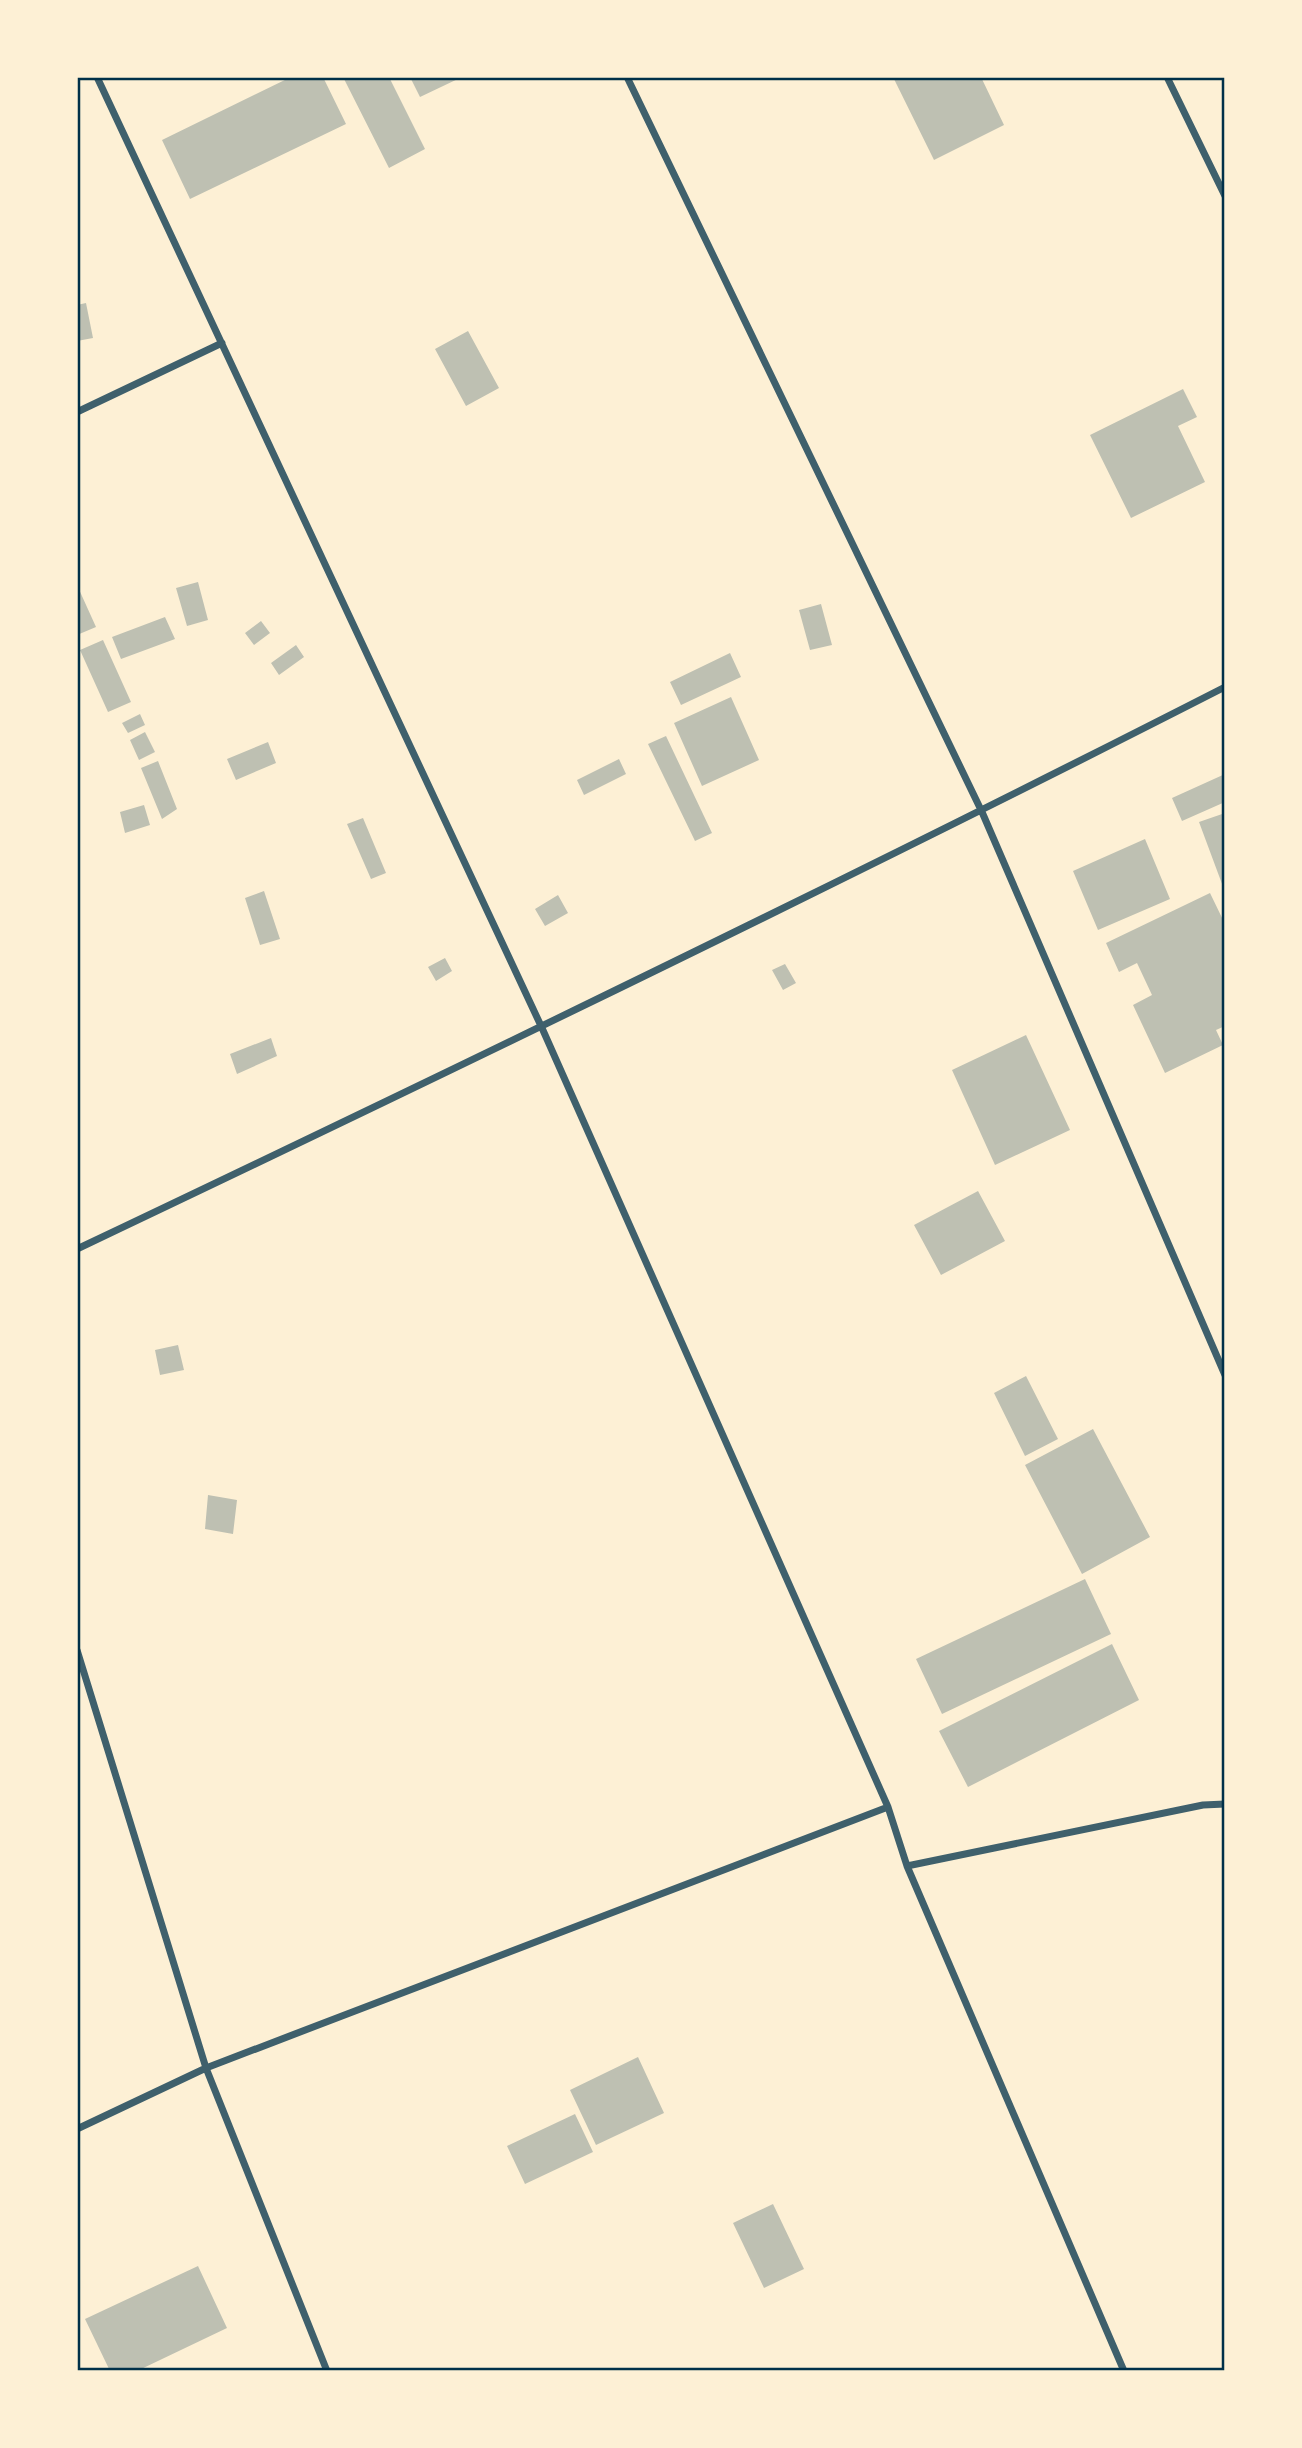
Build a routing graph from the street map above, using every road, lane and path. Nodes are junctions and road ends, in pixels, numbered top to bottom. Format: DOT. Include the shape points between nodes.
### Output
graph roads {
  1 [pos="97,77"];
  2 [pos="627,77"];
  3 [pos="1167,77"];
  4 [pos="1225,196"];
  5 [pos="222,343"];
  6 [pos="77,412"];
  7 [pos="1225,687"];
  8 [pos="982,812"];
  9 [pos="542,1028"];
  10 [pos="77,1249"];
  11 [pos="1225,1375"];
  12 [pos="77,1650"];
  13 [pos="1225,1804"];
  14 [pos="888,1807"];
  15 [pos="907,1866"];
  16 [pos="206,2068"];
  17 [pos="77,2129"];
  18 [pos="327,2371"];
  19 [pos="1124,2371"];
  1 -- 5 [label="street"];
  2 -- 8 [label="street"];
  3 -- 4 [label="street"];
  5 -- 6 [label="street"];
  5 -- 9 [label="street"];
  7 -- 8 [label="street"];
  8 -- 9 [label="street"];
  8 -- 11 [label="street"];
  9 -- 10 [label="street"];
  9 -- 14 [label="street"];
  12 -- 16 [label="street"];
  13 -- 15 [label="street"];
  14 -- 15 [label="street"];
  14 -- 16 [label="street"];
  15 -- 19 [label="street"];
  16 -- 17 [label="street"];
  16 -- 18 [label="street"];
}
